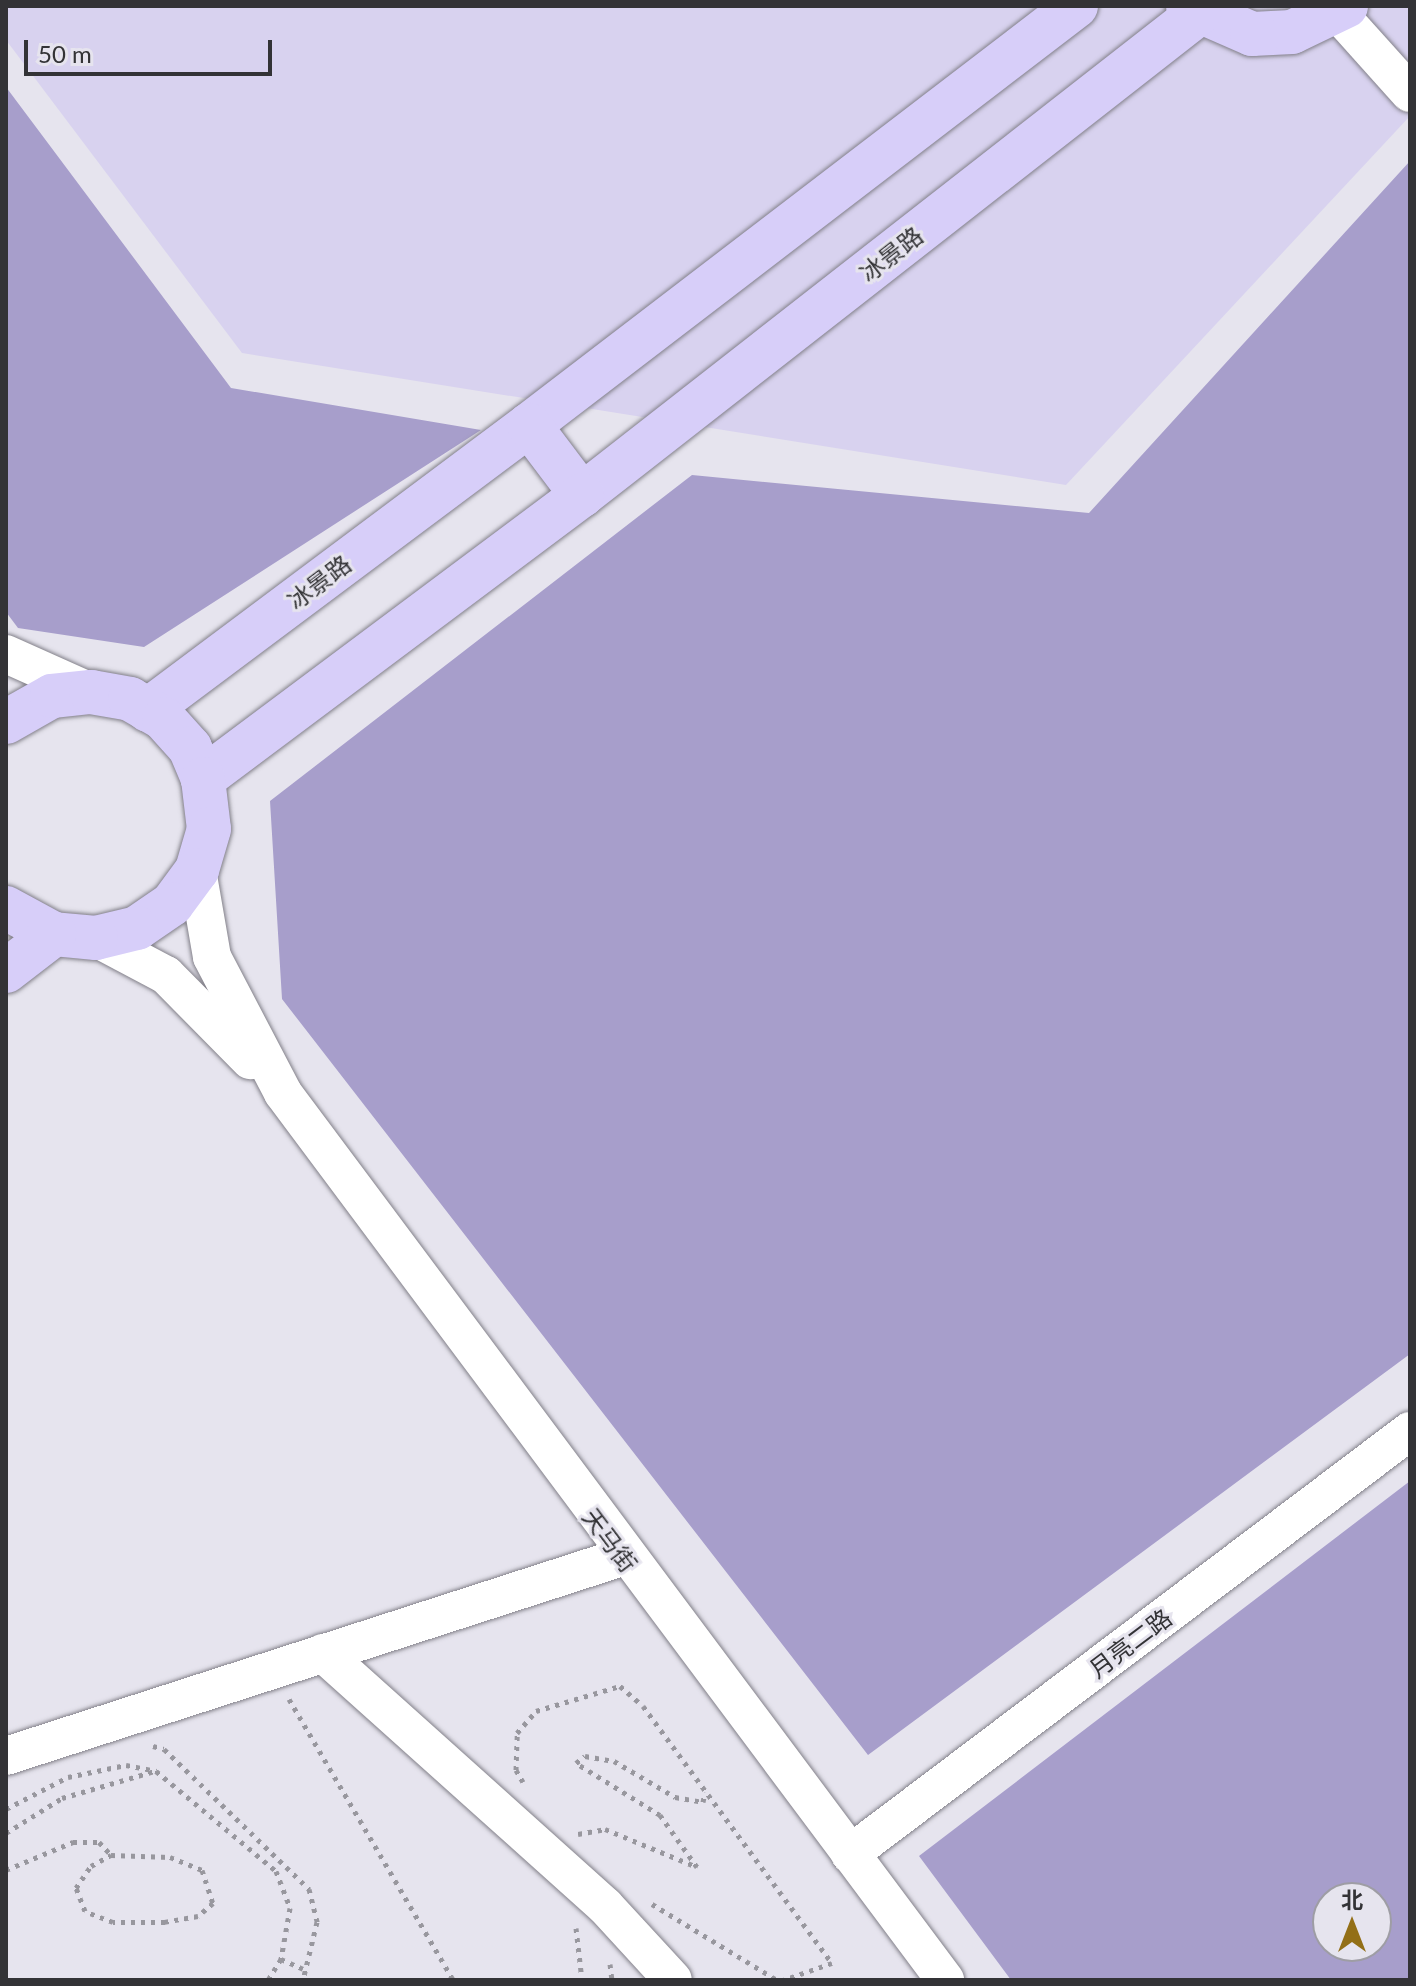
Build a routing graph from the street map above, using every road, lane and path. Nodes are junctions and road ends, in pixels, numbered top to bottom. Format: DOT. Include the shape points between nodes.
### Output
graph roads {
  1 [pos="1076,6"];
  2 [pos="1194,10"];
  3 [pos="1342,10"];
  4 [pos="1410,93"];
  5 [pos="529,425"];
  6 [pos="582,495"];
  7 [pos="6,654"];
  8 [pos="91,692"];
  9 [pos="148,710"];
  10 [pos="6,722"];
  11 [pos="203,779"];
  12 [pos="197,870"];
  13 [pos="35,924"];
  14 [pos="6,971"];
  15 [pos="283,1093"];
  16 [pos="1410,1431"];
  17 [pos="622,1557"];
  18 [pos="323,1653"];
  19 [pos="272,1670"];
  20 [pos="137,1743"];
  21 [pos="6,1756"];
  22 [pos="156,1771"];
  23 [pos="705,1791"];
  24 [pos="530,1795"];
  25 [pos="6,1809"];
  26 [pos="6,1833"];
  27 [pos="564,1837"];
  28 [pos="850,1854"];
  29 [pos="111,1855"];
  30 [pos="6,1870"];
  31 [pos="642,1900"];
  32 [pos="573,1918"];
  33 [pos="281,1959"];
  34 [pos="303,1969"];
  35 [pos="268,1980"];
  36 [pos="303,1980"];
  37 [pos="453,1980"];
  38 [pos="582,1980"];
  39 [pos="673,1980"];
  40 [pos="780,1980"];
  41 [pos="945,1980"];
  1 -- 5 [label="main road, 冰景路"];
  2 -- 3 [label="main road" via="1252,34 1292,32"];
  2 -- 6 [label="main road, 冰景路"];
  3 -- 4 [label="street"];
  5 -- 6 [label="main road"];
  5 -- 9 [label="main road, 冰景路"];
  6 -- 11 [label="main road, 冰景路"];
  7 -- 8 [label="street"];
  8 -- 9 [label="main road"];
  8 -- 10 [label="main road" via="52,696"];
  9 -- 11 [label="main road" via="190,748"];
  11 -- 12 [label="main road" via="209,829"];
  12 -- 13 [label="main road" via="172,904 137,928"];
  12 -- 15 [label="street" via="215,967"];
  13 -- 14 [label="main road"];
  13 -- 15 [label="street" via="166,975"];
  15 -- 17 [label="street, 天马街"];
  16 -- 28 [label="street, 月亮二路"];
  17 -- 18 [label="street"];
  17 -- 28 [label="street, 天马街"];
  18 -- 19 [label="street"];
  18 -- 39 [label="street" via="605,1906"];
  19 -- 21 [label="street"];
  19 -- 37 [label="path"];
  20 -- 34 [label="path" via="164,1749 309,1889 317,1922"];
  22 -- 25 [label="path" via="126,1765 68,1777"];
  22 -- 26 [label="path" via="62,1798"];
  22 -- 33 [label="path" via="276,1871 290,1908"];
  23 -- 24 [label="path" via="643,1706 620,1686 536,1711 517,1733 516,1770"];
  23 -- 27 [label="path" via="703,1802 675,1797 614,1761 585,1756 576,1763 660,1815 697,1867 605,1829"];
  23 -- 40 [label="path" via="832,1963"];
  28 -- 41 [label="street, 天马街"];
  29 -- 29 [label="path" via="91,1866 76,1888 85,1911 113,1922 165,1922 198,1916 213,1903 202,1870 170,1857"];
  29 -- 30 [label="path" via="99,1842 73,1842"];
  31 -- 40 [label="path" via="677,1914"];
  32 -- 38 [label="path"];
  33 -- 34 [label="path"];
  33 -- 35 [label="path"];
  34 -- 36 [label="path"];
}
